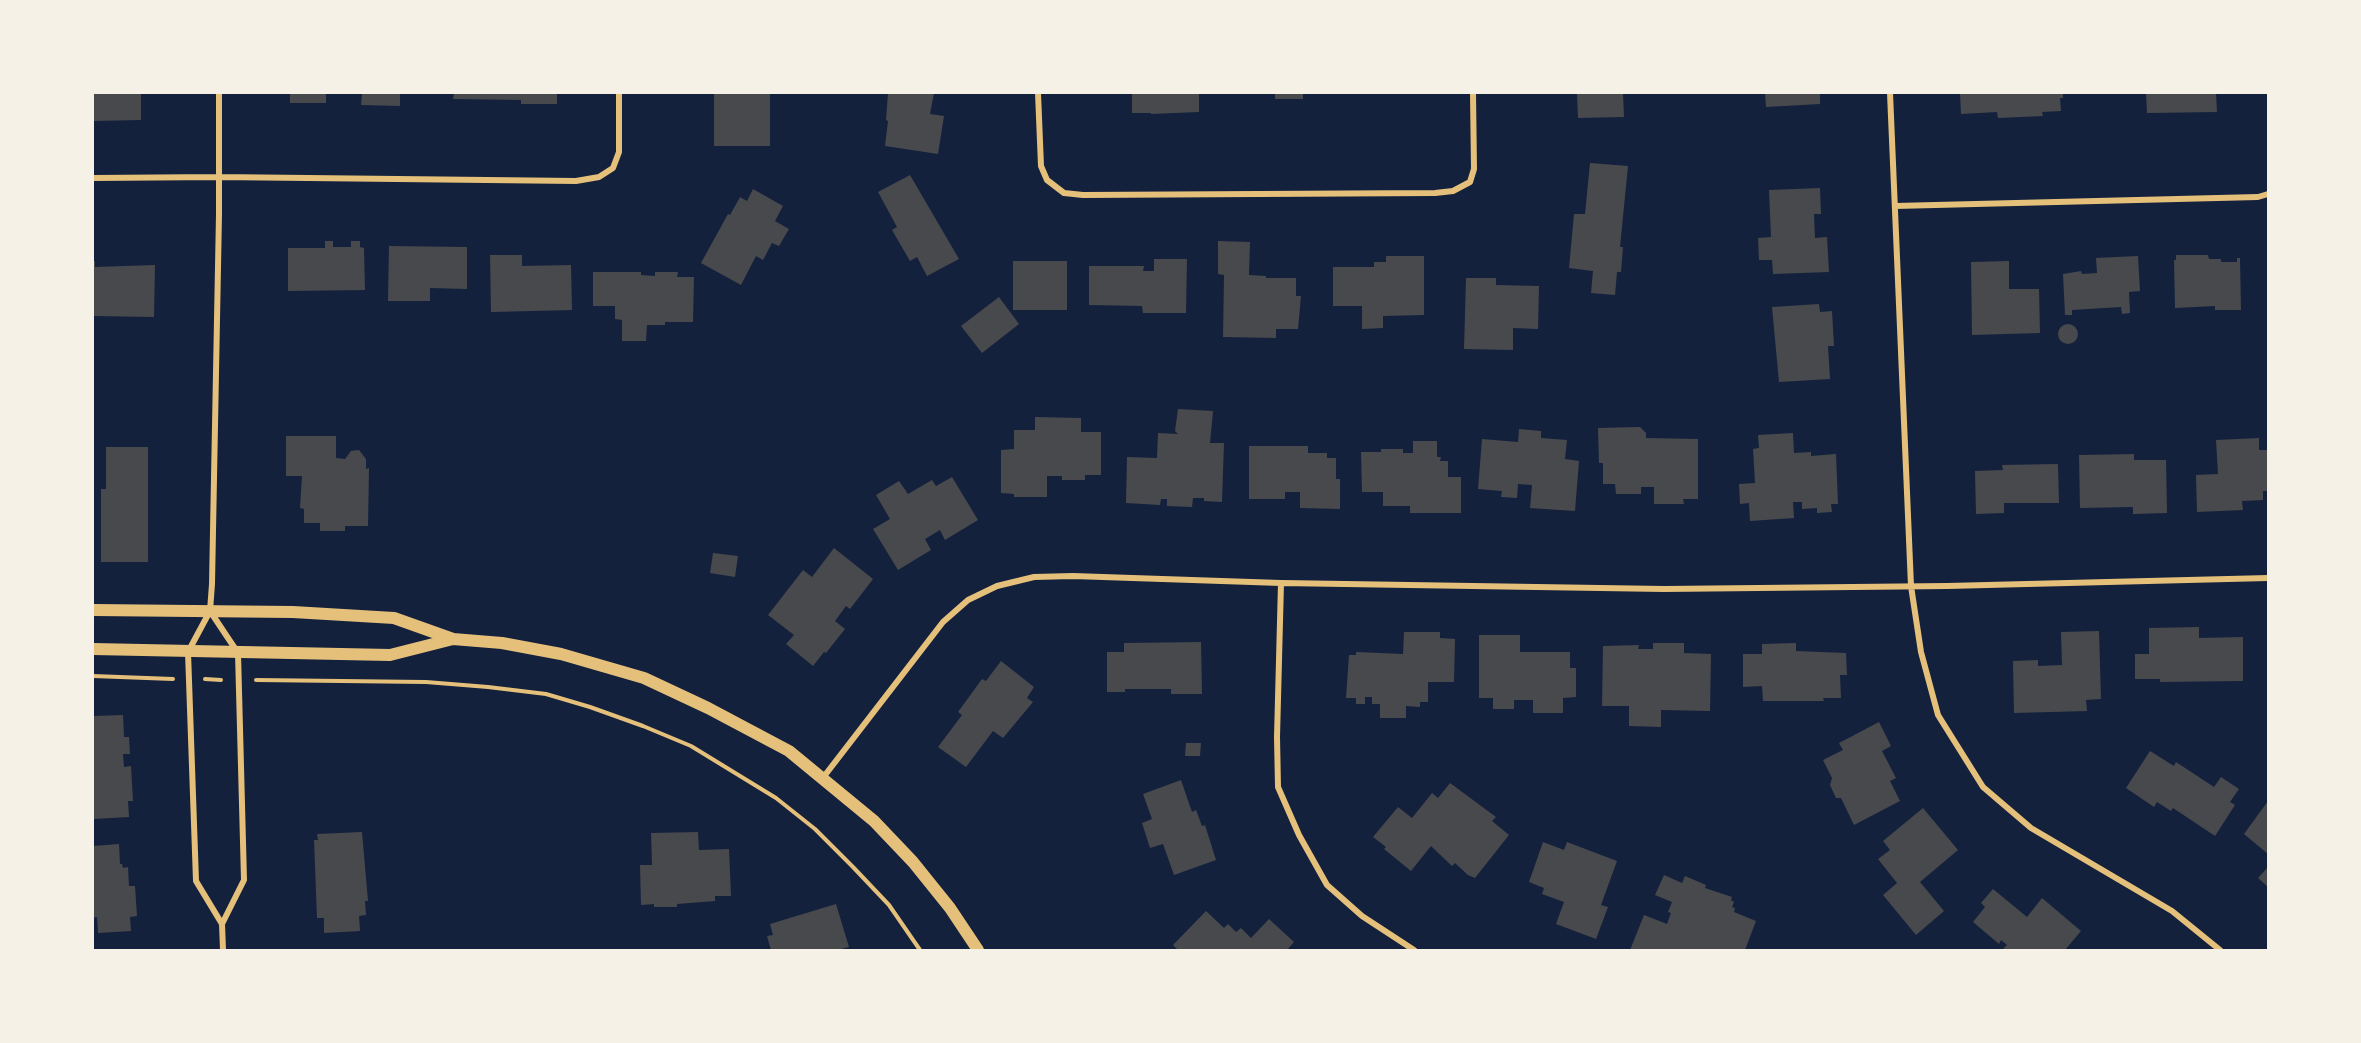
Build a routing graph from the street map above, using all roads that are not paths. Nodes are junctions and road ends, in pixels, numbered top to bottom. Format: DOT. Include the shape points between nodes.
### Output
graph roads {
  1 [pos="219,93"];
  2 [pos="619,93"];
  3 [pos="1038,93"];
  4 [pos="1473,93"];
  5 [pos="1890,93"];
  6 [pos="218,177"];
  7 [pos="93,178"];
  8 [pos="2268,194"];
  9 [pos="1895,206"];
  10 [pos="2268,578"];
  11 [pos="1281,583"];
  12 [pos="1911,586"];
  13 [pos="93,610"];
  14 [pos="210,611"];
  15 [pos="453,639"];
  16 [pos="93,649"];
  17 [pos="188,652"];
  18 [pos="238,653"];
  19 [pos="822,780"];
  20 [pos="222,924"];
  21 [pos="223,950"];
  22 [pos="978,950"];
  23 [pos="1414,950"];
  24 [pos="2220,950"];
  1 -- 6 [label="street"];
  2 -- 6 [label="street" via="619,152 613,168 599,177 576,182"];
  3 -- 4 [label="street" via="1041,166 1047,180 1064,193 1083,195 1453,191 1470,182 1474,169"];
  5 -- 9 [label="street"];
  6 -- 7 [label="street"];
  6 -- 14 [label="street"];
  8 -- 9 [label="street"];
  9 -- 12 [label="street"];
  10 -- 12 [label="street"];
  11 -- 12 [label="street" via="1664,589"];
  11 -- 19 [label="street" via="1073,576 1034,577 997,586 968,600 943,622"];
  11 -- 23 [label="street" via="1278,787 1327,885 1362,916"];
  12 -- 24 [label="street" via="1920,652 1938,716 1983,787 2031,828 2172,911"];
  13 -- 14 [label="main road"];
  14 -- 15 [label="main road" via="394,618"];
  14 -- 17 [label="street"];
  14 -- 18 [label="street"];
  15 -- 18 [label="main road" via="390,655"];
  15 -- 19 [label="main road" via="561,654 644,678 789,751"];
  16 -- 17 [label="main road"];
  17 -- 18 [label="main road"];
  17 -- 20 [label="street" via="196,880"];
  18 -- 20 [label="street" via="244,880"];
  19 -- 22 [label="main road" via="874,821 913,862"];
  20 -- 21 [label="street"];
}
